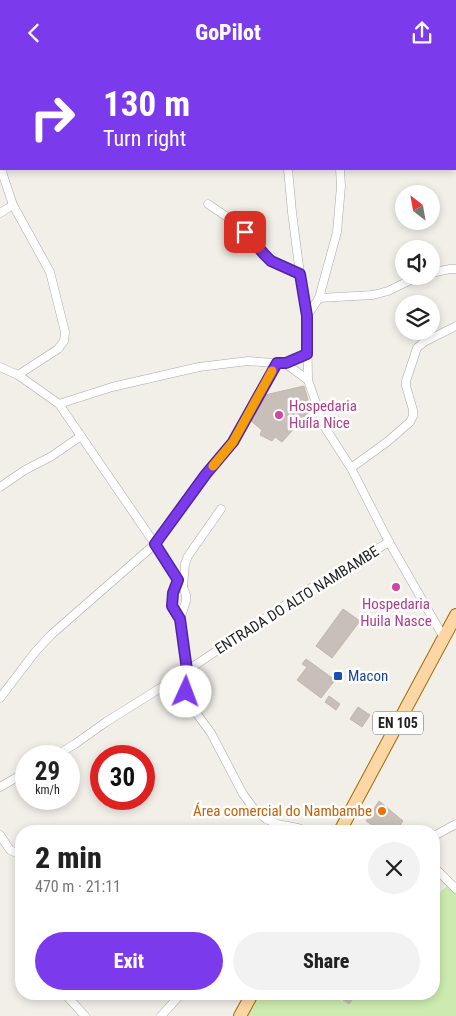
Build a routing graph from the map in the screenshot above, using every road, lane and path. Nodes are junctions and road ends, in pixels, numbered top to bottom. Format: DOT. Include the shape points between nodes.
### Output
graph roads {
  1 [pos="2,170"];
  2 [pos="288,170"];
  3 [pos="340,170"];
  4 [pos="208,204"];
  5 [pos="13,205"];
  6 [pos="0,213"];
  7 [pos="456,269"];
  8 [pos="440,271"];
  9 [pos="300,274"];
  10 [pos="400,285"];
  11 [pos="319,299"];
  12 [pos="307,316"];
  13 [pos="456,326"];
  14 [pos="307,354"];
  15 [pos="277,363"];
  16 [pos="286,363"];
  17 [pos="0,367"];
  18 [pos="18,375"];
  19 [pos="308,380"];
  20 [pos="59,404"];
  21 [pos="81,436"];
  22 [pos="351,468"];
  23 [pos="0,487"];
  24 [pos="220,509"];
  25 [pos="389,542"];
  26 [pos="155,544"];
  27 [pos="178,580"];
  28 [pos="183,587"];
  29 [pos="456,615"];
  30 [pos="180,619"];
  31 [pos="444,638"];
  32 [pos="187,670"];
  33 [pos="170,682"];
  34 [pos="186,692"];
  35 [pos="0,698"];
  36 [pos="73,745"];
  37 [pos="15,778"];
  38 [pos="0,787"];
  39 [pos="456,824"];
  40 [pos="282,825"];
  41 [pos="343,825"];
  42 [pos="440,833"];
  43 [pos="0,835"];
  44 [pos="10,850"];
  45 [pos="15,852"];
  46 [pos="0,854"];
  47 [pos="440,873"];
  48 [pos="456,889"];
  49 [pos="70,1000"];
  50 [pos="176,1000"];
  51 [pos="249,1000"];
  52 [pos="85,1016"];
  53 [pos="161,1016"];
  54 [pos="240,1016"];
  1 -- 5 [label="street"];
  2 -- 9 [label="street"];
  3 -- 11 [label="street" via="337,232"];
  4 -- 9 [label="street" via="236,223 271,261"];
  5 -- 6 [label="street"];
  5 -- 18 [label="street" via="50,271 65,332 64,341 58,349"];
  7 -- 8 [label="street"];
  9 -- 12 [label="street"];
  10 -- 11 [label="street" via="373,295"];
  11 -- 12 [label="street"];
  12 -- 14 [label="street"];
  13 -- 22 [label="street" via="417,348 406,381 414,410 410,422"];
  14 -- 16 [label="street"];
  14 -- 19 [label="street"];
  15 -- 16 [label="street"];
  15 -- 20 [label="street" via="248,361 199,367 112,387"];
  15 -- 26 [label="street" via="233,442"];
  16 -- 19 [label="street"];
  17 -- 18 [label="street"];
  18 -- 20 [label="street"];
  19 -- 22 [label="street" via="324,426"];
  20 -- 21 [label="street"];
  21 -- 23 [label="street"];
  21 -- 26 [label="street"];
  22 -- 25 [label="street"];
  24 -- 28 [label="street" via="188,556"];
  25 -- 31 [label="street"];
  25 -- 32 [label="street, ENTRADA DO ALTO NAMBAMBE" via="306,591"];
  26 -- 27 [label="street"];
  26 -- 35 [label="street" via="52,634"];
  27 -- 28 [label="street"];
  27 -- 30 [label="street" via="172,606"];
  28 -- 30 [label="street" via="186,601"];
  29 -- 31 [label="main road, EN 105"];
  30 -- 32 [label="street"];
  31 -- 41 [label="main road, EN 105"];
  32 -- 33 [label="street, ENTRADA DO ALTO NAMBAMBE"];
  32 -- 34 [label="street"];
  33 -- 34 [label="street"];
  33 -- 36 [label="street, ENTRADA DO ALTO NAMBAMBE"];
  34 -- 40 [label="street" via="243,794 266,819"];
  37 -- 38 [label="street"];
  39 -- 42 [label="street"];
  43 -- 44 [label="street"];
  44 -- 45 [label="street"];
  44 -- 46 [label="street"];
  47 -- 48 [label="street"];
  49 -- 52 [label="street"];
  50 -- 53 [label="street"];
  51 -- 54 [label="main road"];
}
